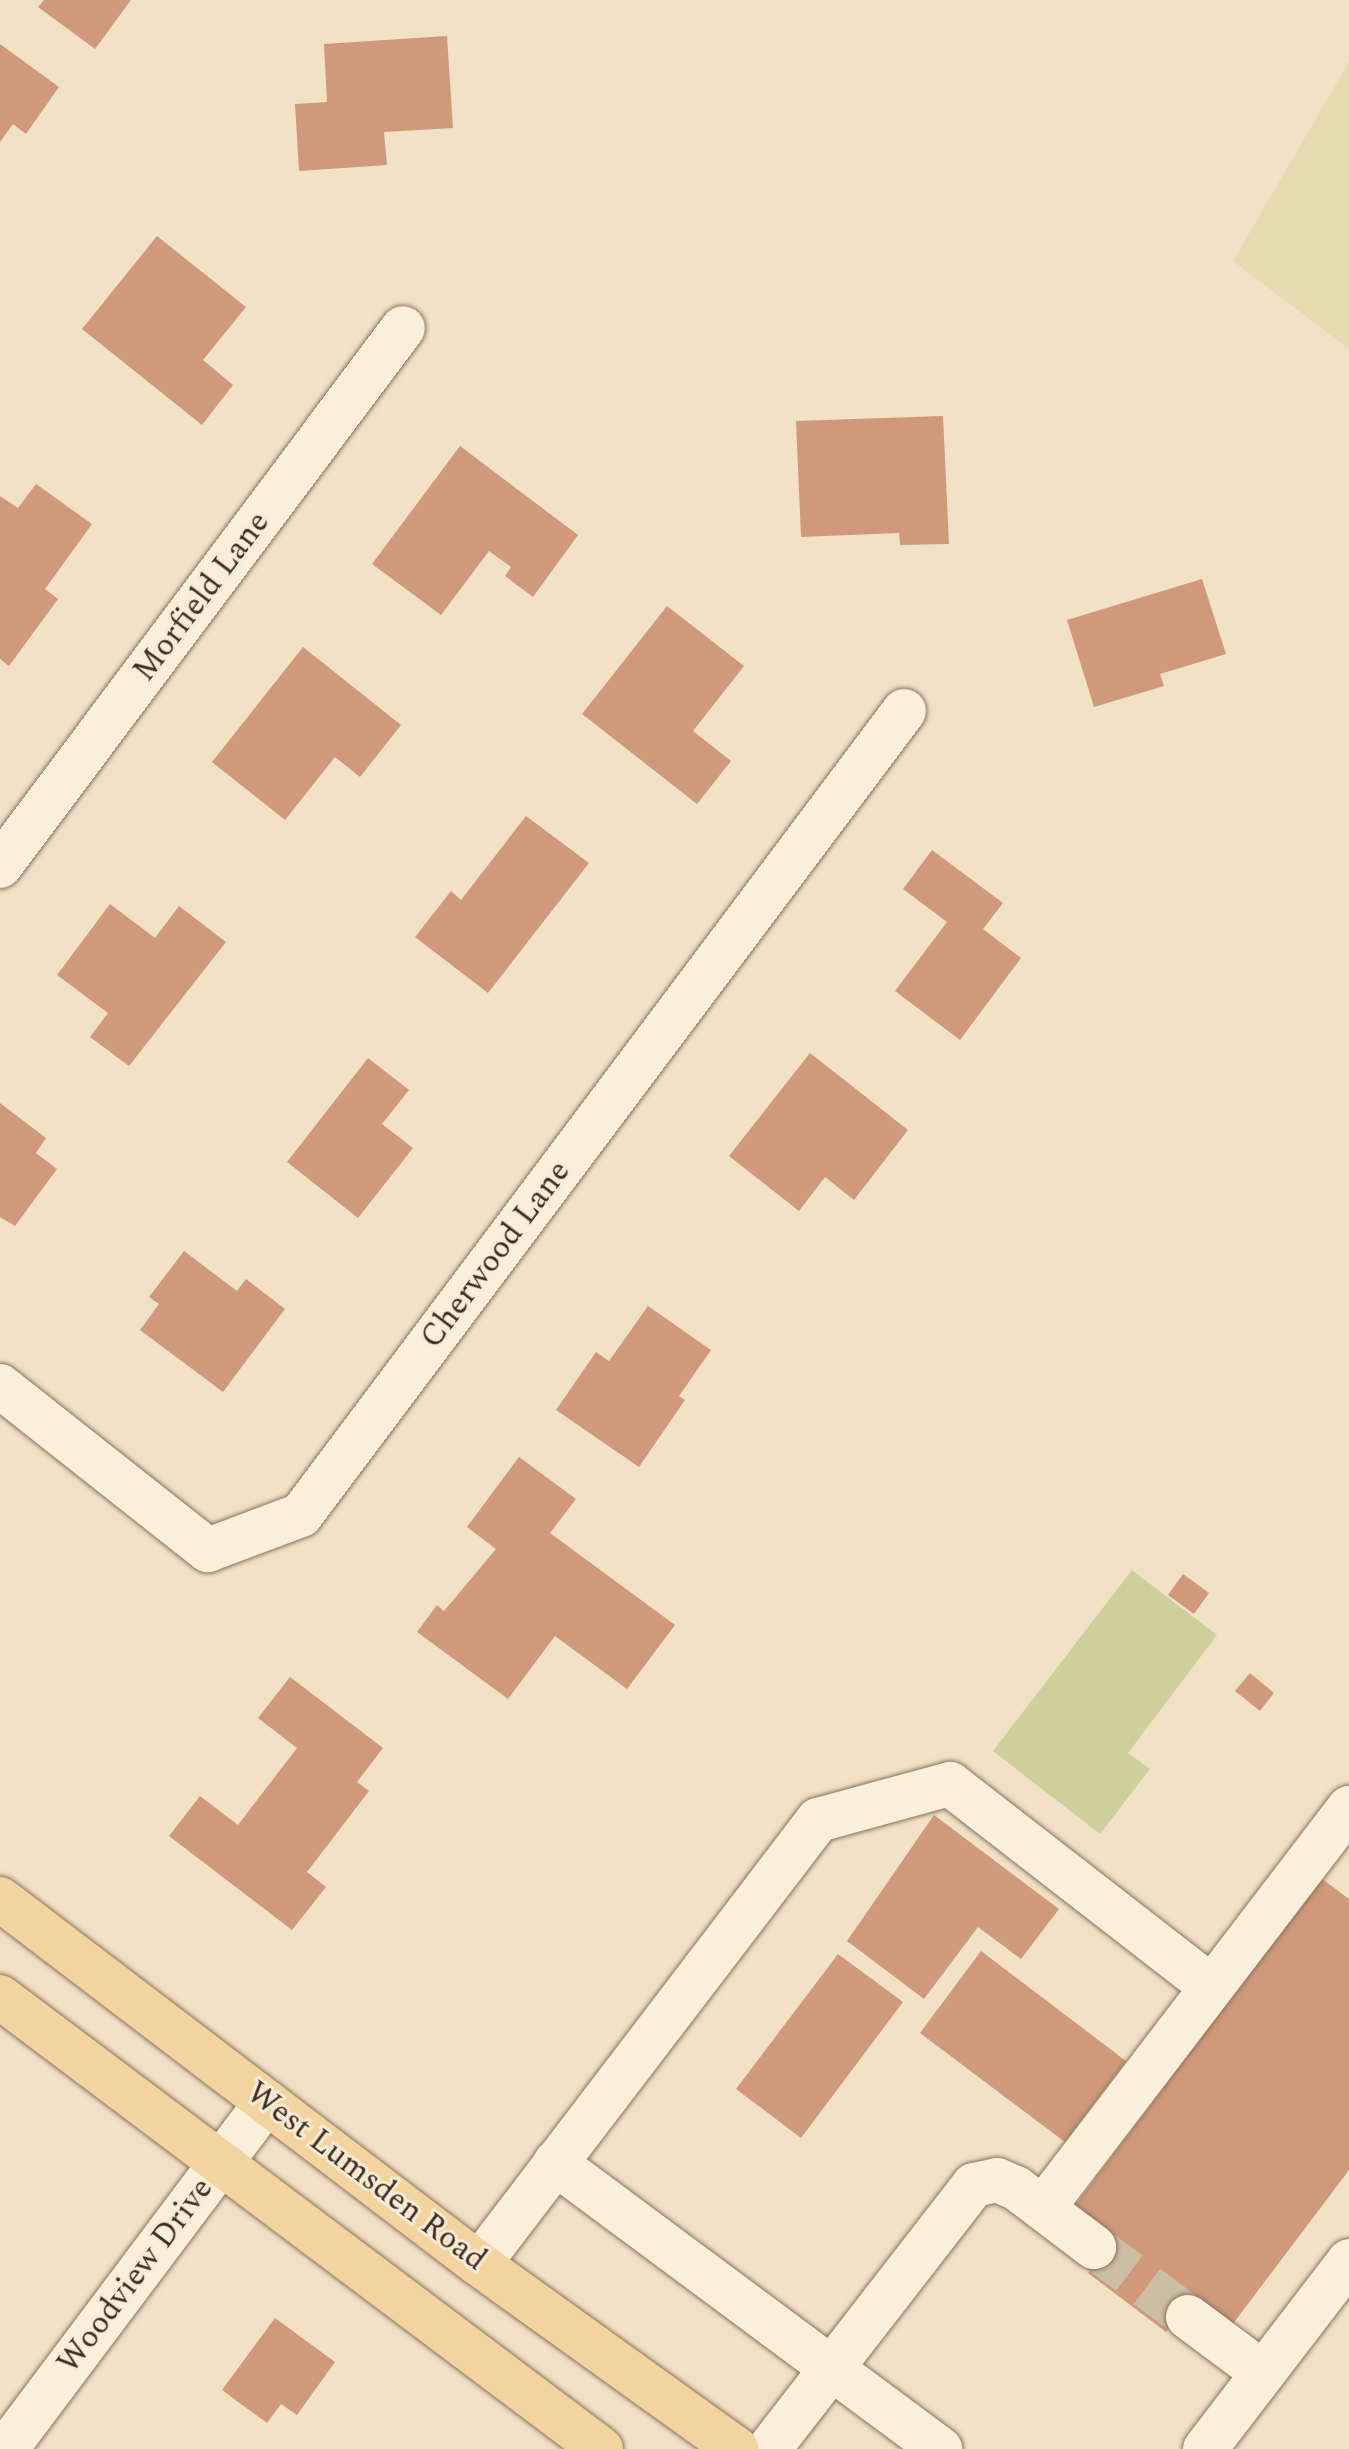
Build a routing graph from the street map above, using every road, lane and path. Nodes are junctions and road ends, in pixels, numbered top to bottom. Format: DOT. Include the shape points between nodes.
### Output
graph roads {
  1 [pos="403,328"];
  2 [pos="904,711"];
  3 [pos="0,866"];
  4 [pos="2,1393"];
  5 [pos="1349,1808"];
  6 [pos="0,1899"];
  7 [pos="1212,1987"];
  8 [pos="0,1997"];
  9 [pos="267,2102"];
  10 [pos="221,2163"];
  11 [pos="555,2163"];
  12 [pos="1043,2208"];
  13 [pos="1094,2247"];
  14 [pos="1349,2261"];
  15 [pos="479,2264"];
  16 [pos="1188,2317"];
  17 [pos="830,2371"];
  18 [pos="1263,2373"];
  19 [pos="6,2449"];
  20 [pos="601,2449"];
  21 [pos="736,2449"];
  22 [pos="769,2449"];
  23 [pos="940,2449"];
  24 [pos="1205,2449"];
  1 -- 3 [label="street, Morfield Lane"];
  2 -- 4 [label="street, Cherwood Lane" via="301,1515 208,1550"];
  5 -- 7 [label="street"];
  6 -- 9 [label="main road, West Lumsden Road"];
  7 -- 11 [label="street" via="950,1784 818,1820"];
  7 -- 12 [label="street"];
  8 -- 10 [label="main road"];
  9 -- 10 [label="street, Woodview Drive"];
  9 -- 15 [label="main road, West Lumsden Road"];
  10 -- 19 [label="street, Woodview Drive"];
  10 -- 20 [label="main road"];
  11 -- 15 [label="street"];
  11 -- 17 [label="street"];
  12 -- 13 [label="street"];
  12 -- 17 [label="street" via="997,2180 974,2185"];
  14 -- 18 [label="street"];
  15 -- 21 [label="main road, West Lumsden Road"];
  16 -- 18 [label="street"];
  17 -- 22 [label="street"];
  17 -- 23 [label="street"];
  18 -- 24 [label="street"];
}
